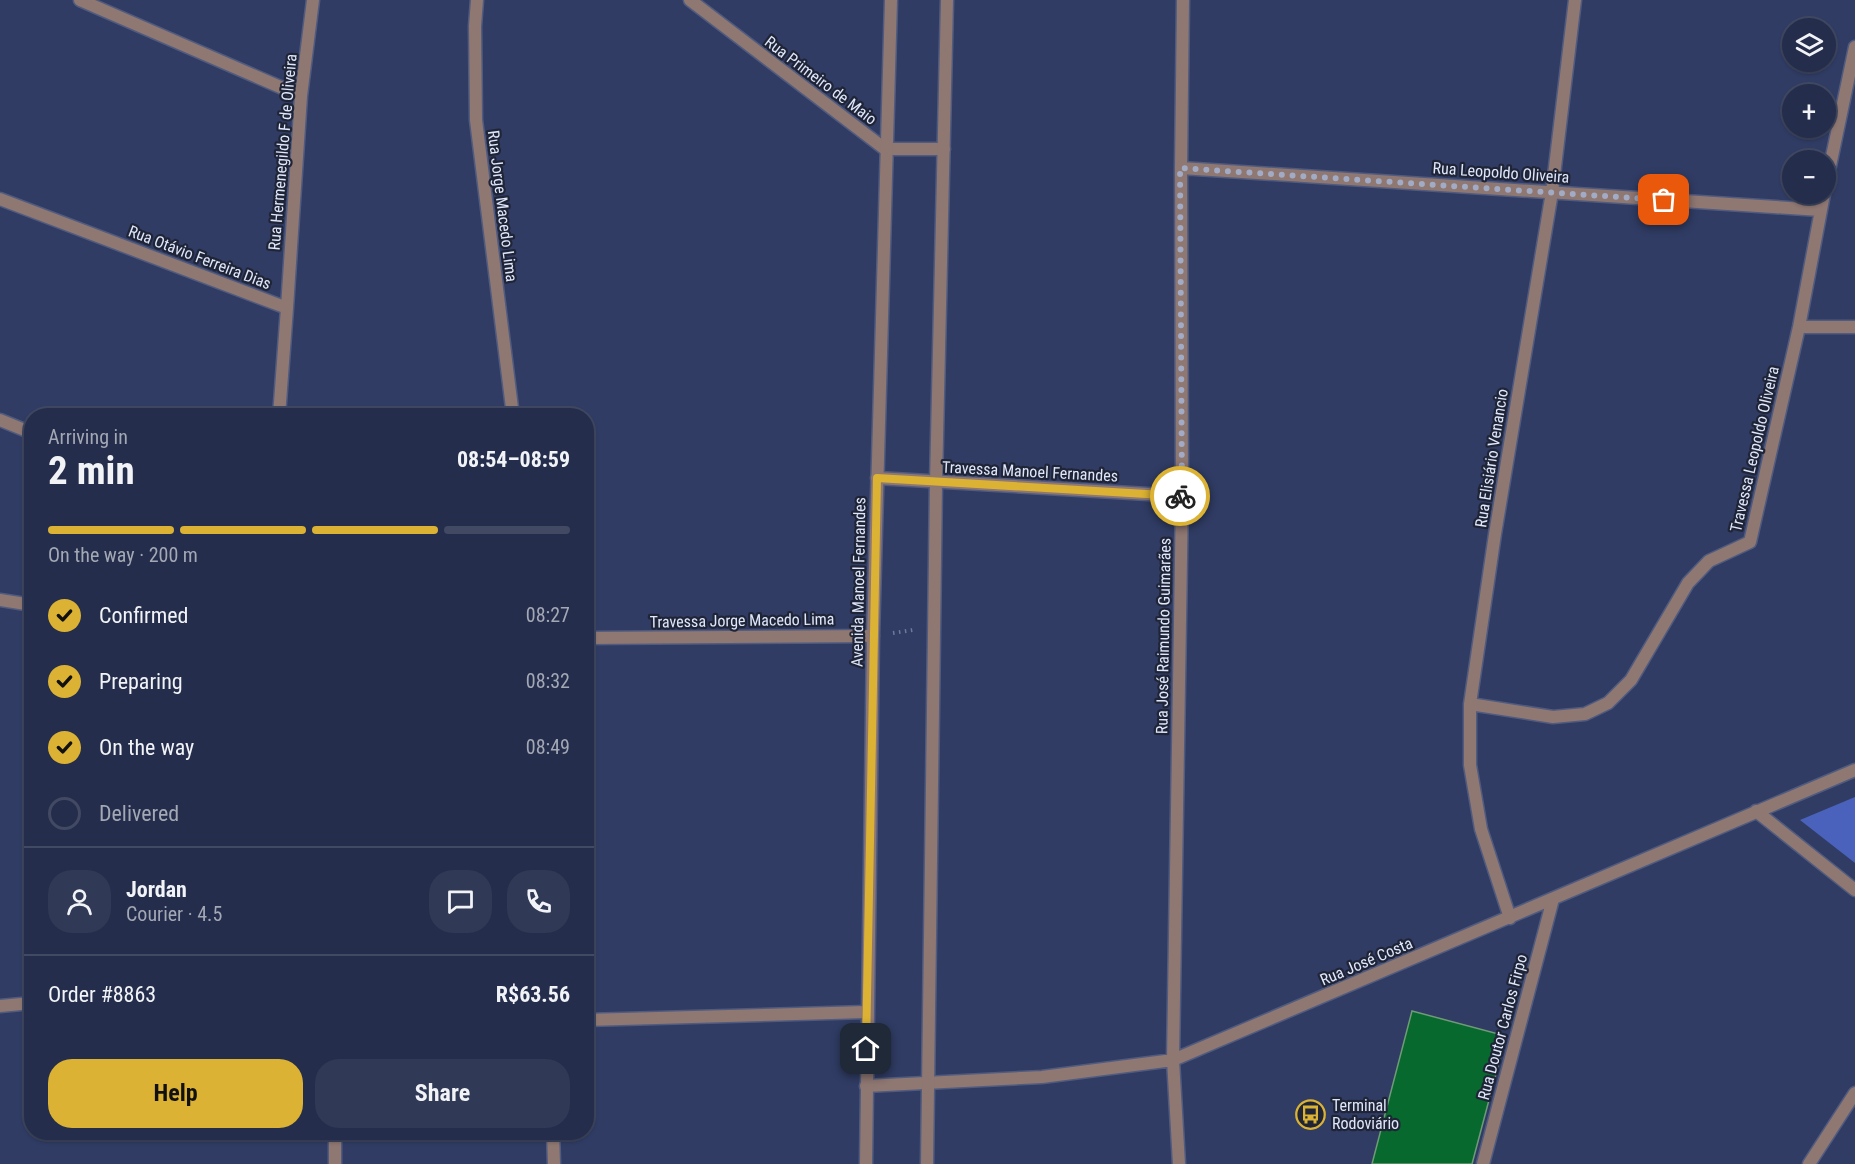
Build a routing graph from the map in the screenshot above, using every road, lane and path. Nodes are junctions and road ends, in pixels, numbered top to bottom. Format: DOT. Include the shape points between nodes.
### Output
graph roads {
  1 [pos="80,0"];
  2 [pos="313,0"];
  3 [pos="477,0"];
  4 [pos="690,0"];
  5 [pos="891,0"];
  6 [pos="947,0"];
  7 [pos="1183,0"];
  8 [pos="1575,0"];
  9 [pos="1855,47"];
  10 [pos="301,96"];
  11 [pos="885,149"];
  12 [pos="944,149"];
  13 [pos="1833,150"];
  14 [pos="1180,168"];
  15 [pos="1552,192"];
  16 [pos="0,199"];
  17 [pos="1822,204"];
  18 [pos="1820,210"];
  19 [pos="287,308"];
  20 [pos="1799,327"];
  21 [pos="1855,327"];
  22 [pos="280,408"];
  23 [pos="512,408"];
  24 [pos="0,420"];
  25 [pos="24,430"];
  26 [pos="877,478"];
  27 [pos="936,482"];
  28 [pos="1182,496"];
  29 [pos="0,600"];
  30 [pos="24,604"];
  31 [pos="934,627"];
  32 [pos="873,636"];
  33 [pos="594,638"];
  34 [pos="1470,704"];
  35 [pos="1855,770"];
  36 [pos="1756,811"];
  37 [pos="1855,890"];
  38 [pos="1554,899"];
  39 [pos="1509,918"];
  40 [pos="24,1004"];
  41 [pos="0,1006"];
  42 [pos="866,1012"];
  43 [pos="594,1020"];
  44 [pos="1173,1060"];
  45 [pos="928,1084"];
  46 [pos="866,1086"];
  47 [pos="1855,1093"];
  48 [pos="335,1140"];
  49 [pos="553,1140"];
  50 [pos="335,1164"];
  51 [pos="554,1164"];
  52 [pos="866,1164"];
  53 [pos="927,1164"];
  54 [pos="1179,1164"];
  55 [pos="1483,1164"];
  56 [pos="1809,1164"];
  1 -- 10 [label="street"];
  2 -- 10 [label="street, Rua Hermenegildo F de Oliveira"];
  3 -- 23 [label="street, Rua Jorge Macedo Lima" via="476,120"];
  4 -- 11 [label="street, Rua Primeiro de Maio"];
  5 -- 11 [label="street, Avenida Manoel Fernandes"];
  6 -- 12 [label="street"];
  7 -- 14 [label="street, Rua José Raimundo Guimarães"];
  8 -- 15 [label="street, Rua Elisiário Venancio"];
  9 -- 13 [label="street"];
  10 -- 19 [label="street, Rua Hermenegildo F de Oliveira"];
  11 -- 12 [label="street"];
  11 -- 26 [label="street, Avenida Manoel Fernandes"];
  12 -- 27 [label="street"];
  14 -- 15 [label="street, Rua Leopoldo Oliveira"];
  14 -- 28 [label="street, Rua José Raimundo Guimarães"];
  15 -- 18 [label="street, Rua Leopoldo Oliveira"];
  15 -- 34 [label="street, Rua Elisiário Venancio"];
  16 -- 19 [label="street, Rua Otávio Ferreira Dias"];
  17 -- 18 [label="street, Travessa Leopoldo Oliveira"];
  18 -- 20 [label="street, Travessa Leopoldo Oliveira"];
  19 -- 22 [label="street, Rua Otávio Ferreira Dias"];
  20 -- 21 [label="street"];
  20 -- 34 [label="street, Travessa Leopoldo Oliveira" via="1753,535 1744,546 1698,570 1631,680 1608,703 1585,714 1553,717"];
  24 -- 25 [label="street"];
  26 -- 27 [label="street, Travessa Manoel Fernandes"];
  26 -- 32 [label="street, Avenida Manoel Fernandes"];
  27 -- 28 [label="street, Travessa Manoel Fernandes"];
  27 -- 31 [label="street"];
  28 -- 44 [label="street, Rua José Raimundo Guimarães"];
  29 -- 30 [label="street"];
  31 -- 32 [label="path"];
  31 -- 45 [label="street"];
  32 -- 33 [label="street, Travessa Jorge Macedo Lima"];
  32 -- 42 [label="street, Avenida Manoel Fernandes"];
  34 -- 39 [label="street, Rua Elisiário Venancio" via="1470,765 1481,829"];
  35 -- 36 [label="street, Rua José Costa"];
  36 -- 37 [label="street"];
  36 -- 38 [label="street, Rua José Costa"];
  38 -- 39 [label="street, Rua José Costa"];
  38 -- 55 [label="street, Rua Doutor Carlos Firpo"];
  39 -- 44 [label="street, Rua José Costa"];
  40 -- 41 [label="street"];
  42 -- 43 [label="street"];
  42 -- 46 [label="street, Avenida Manoel Fernandes"];
  44 -- 45 [label="street, Rua José Costa" via="1042,1077"];
  44 -- 54 [label="street, Rua José Raimundo Guimarães"];
  45 -- 46 [label="street, Rua José Costa"];
  45 -- 53 [label="street"];
  46 -- 52 [label="street, Avenida Manoel Fernandes"];
  47 -- 56 [label="street"];
  48 -- 50 [label="street"];
  49 -- 51 [label="street"];
}
